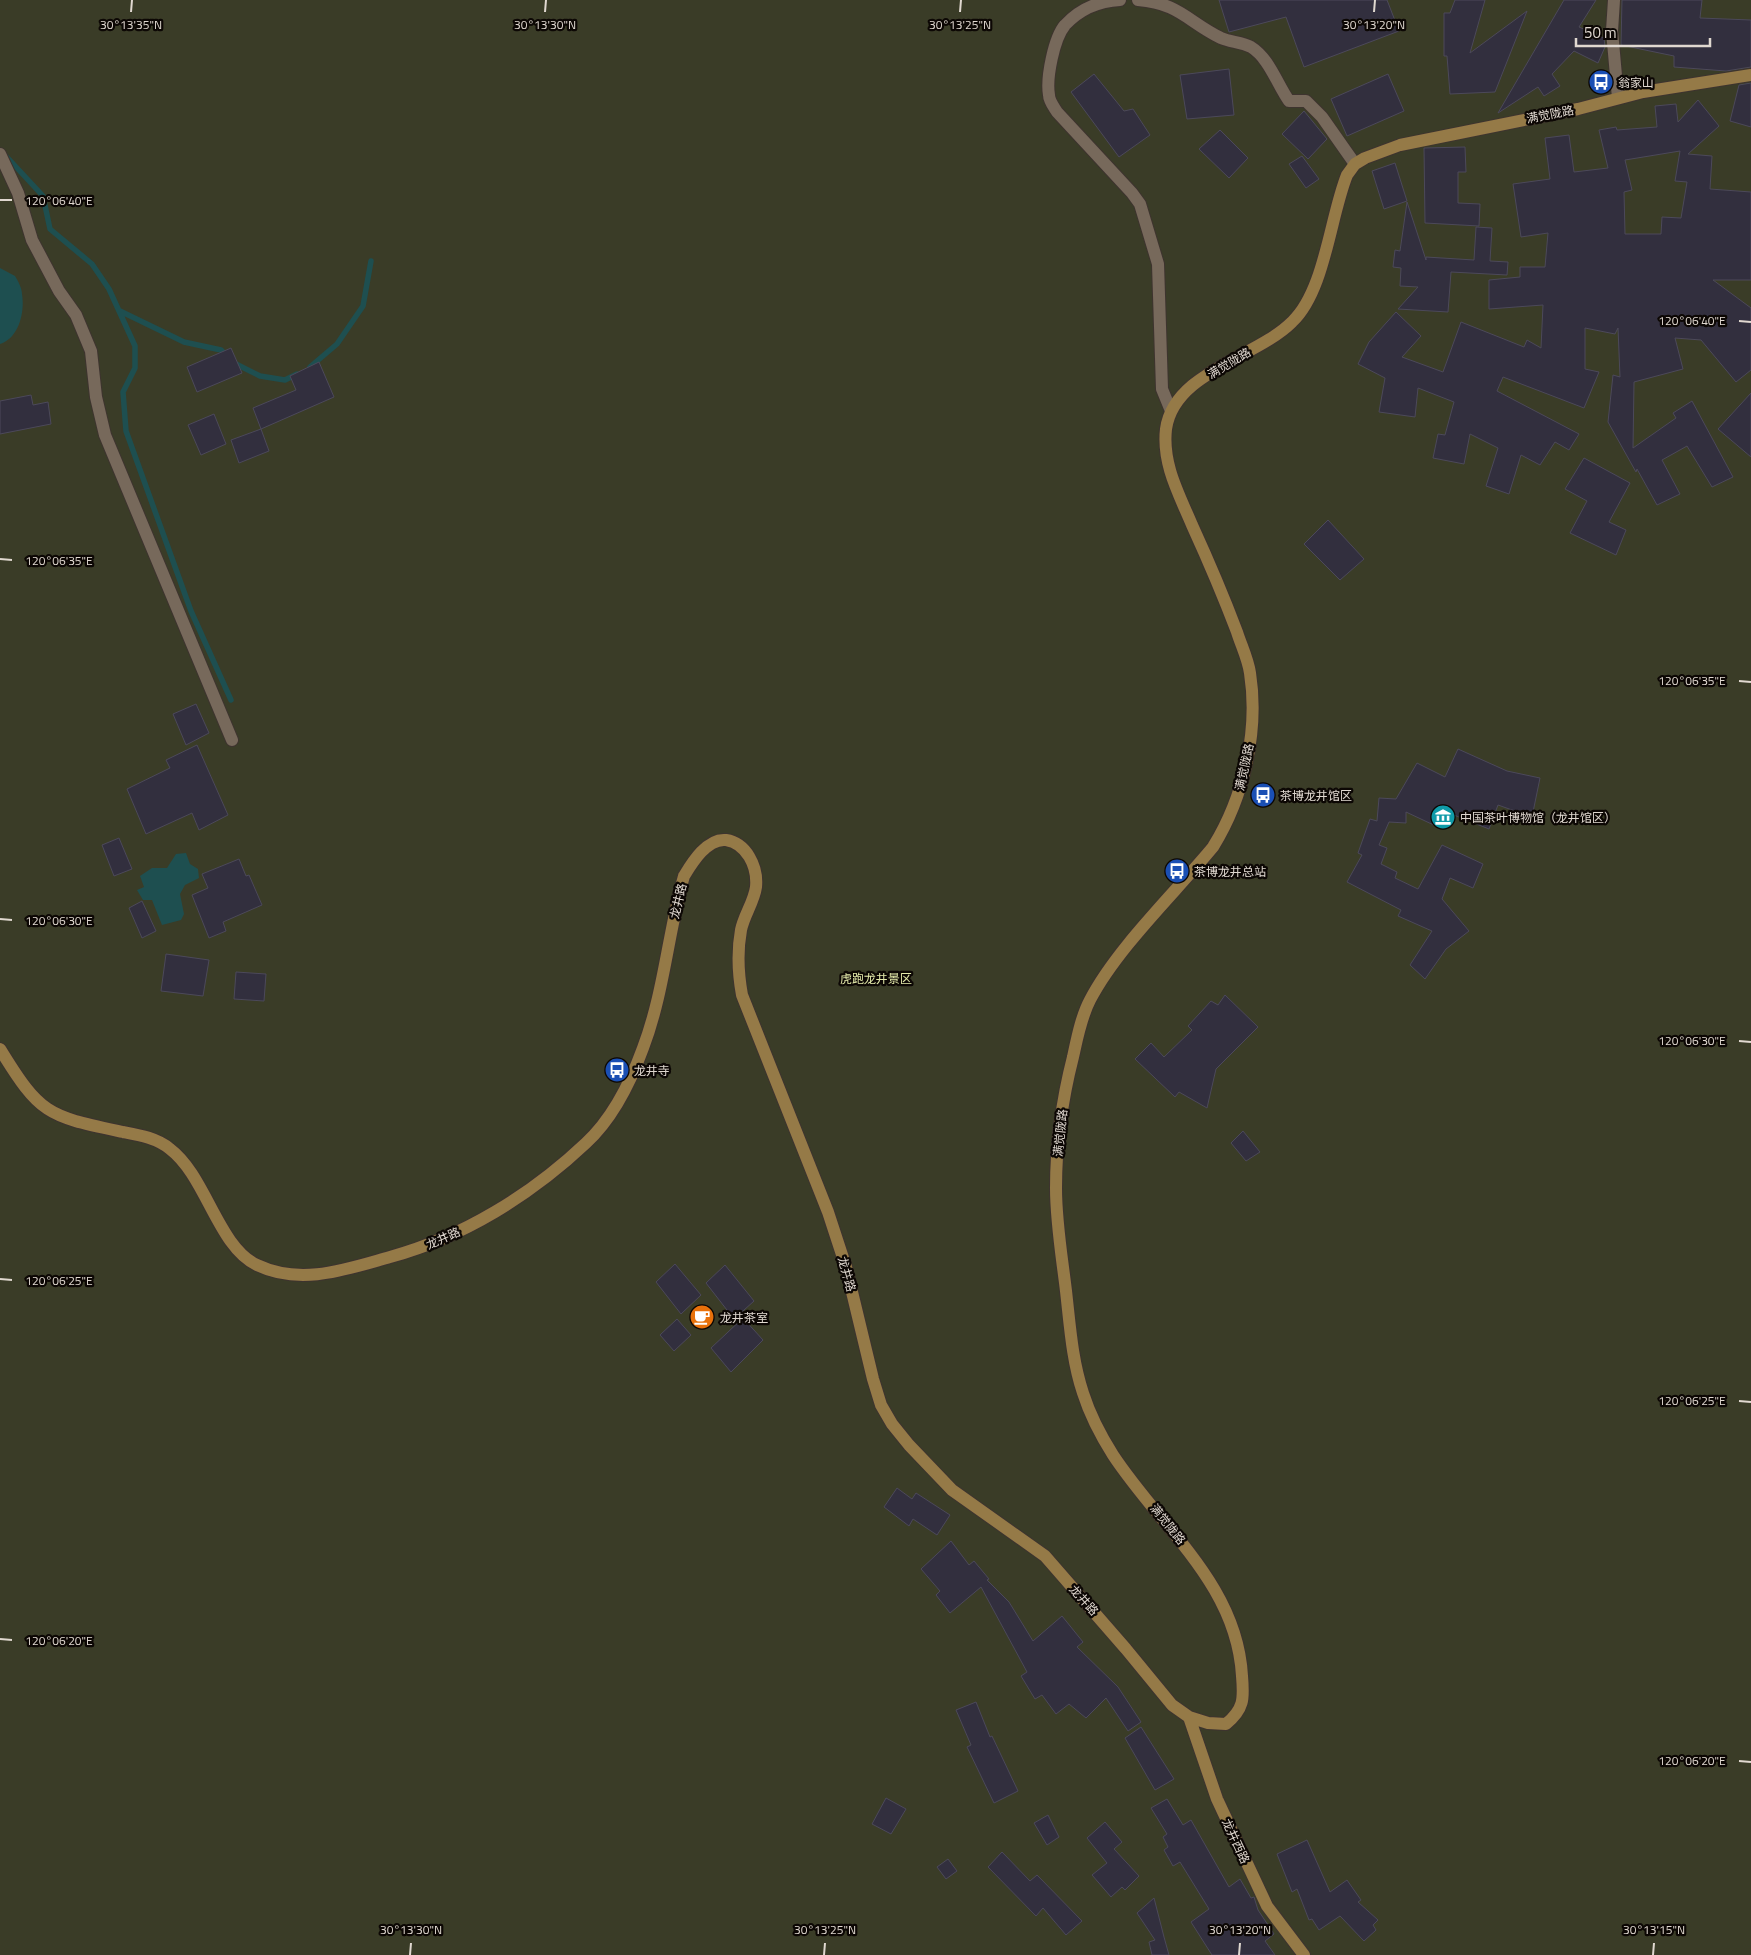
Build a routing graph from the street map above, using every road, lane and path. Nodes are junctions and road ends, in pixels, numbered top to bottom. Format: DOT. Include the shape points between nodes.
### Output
graph roads {
  1 [pos="1120,0"];
  2 [pos="1138,0"];
  3 [pos="1614,0"];
  4 [pos="1751,75"];
  5 [pos="1618,98"];
  6 [pos="0,154"];
  7 [pos="1355,164"];
  8 [pos="1172,411"];
  9 [pos="232,740"];
  10 [pos="0,1050"];
  11 [pos="1189,1717"];
  12 [pos="1304,1955"];
  1 -- 8 [label="street" via="1093,4 1064,26 1049,72 1049,97 1057,112 1140,204 1158,264 1162,389"];
  2 -- 7 [label="street" via="1153,1 1180,11 1221,37 1251,47 1264,61 1289,101 1306,101 1322,117"];
  3 -- 5 [label="street" via="1612,31"];
  4 -- 5 [label="street, 满觉陇路"];
  5 -- 7 [label="street, 满觉陇路" via="1400,145"];
  6 -- 9 [label="street" via="18,193 32,240 76,315 92,351 96,397 105,435"];
  7 -- 8 [label="street, 满觉陇路" via="1341,190 1316,279 1301,312 1279,334 1197,382 1182,395"];
  8 -- 11 [label="street, 满觉陇路" via="1166,428 1170,474 1223,594 1250,670 1252,730 1240,791 1214,847 1116,961 1089,1001 1064,1091 1056,1190 1075,1365 1097,1426 1113,1455 1203,1569 1235,1630 1243,1694 1240,1712 1226,1724"];
  10 -- 11 [label="street, 龙井路" via="29,1095 46,1111 69,1121 140,1135 171,1149 185,1164 240,1252 255,1265 311,1276 412,1251 509,1204 587,1142 609,1115 630,1080 646,1039 684,876 694,859 707,847 722,840 735,842 753,863 756,887 741,928 738,948 742,995 831,1221 850,1281 881,1405 909,1445 952,1490 1045,1556 1172,1705"];
  11 -- 12 [label="street, 龙井西路" via="1217,1799 1267,1906"];
}
